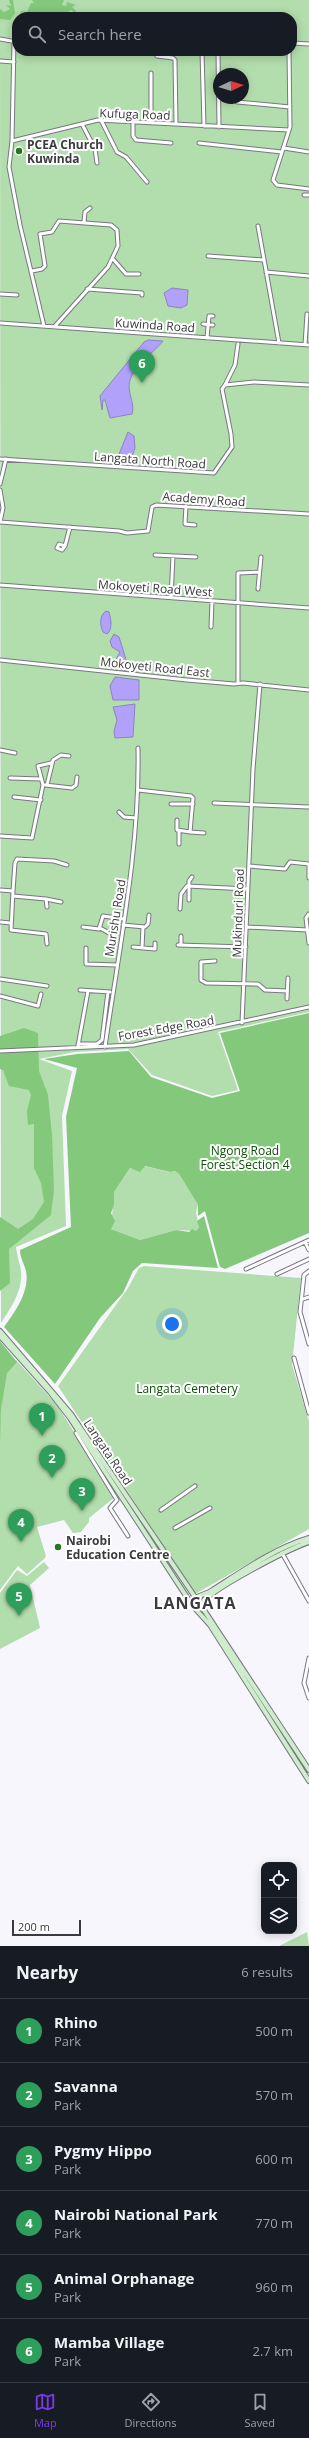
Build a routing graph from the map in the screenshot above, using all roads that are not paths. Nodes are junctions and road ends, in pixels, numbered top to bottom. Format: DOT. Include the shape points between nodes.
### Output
graph roads {
  1 [pos="0,39"];
  2 [pos="12,40"];
  3 [pos="297,43"];
  4 [pos="309,44"];
  5 [pos="15,56"];
  6 [pos="157,56"];
  7 [pos="202,56"];
  8 [pos="218,56"];
  9 [pos="289,56"];
  10 [pos="0,61"];
  11 [pos="14,62"];
  12 [pos="151,73"];
  13 [pos="249,103"];
  14 [pos="290,107"];
  15 [pos="101,120"];
  16 [pos="132,122"];
  17 [pos="151,122"];
  18 [pos="82,124"];
  19 [pos="176,124"];
  20 [pos="204,126"];
  21 [pos="219,127"];
  22 [pos="289,130"];
  23 [pos="12,141"];
  24 [pos="171,143"];
  25 [pos="199,143"];
  26 [pos="284,148"];
  27 [pos="282,152"];
  28 [pos="309,152"];
  29 [pos="97,163"];
  30 [pos="147,182"];
  31 [pos="309,189"];
  32 [pos="304,194"];
  33 [pos="309,195"];
  34 [pos="90,208"];
  35 [pos="84,222"];
  36 [pos="258,226"];
  37 [pos="208,256"];
  38 [pos="113,259"];
  39 [pos="263,260"];
  40 [pos="32,271"];
  41 [pos="266,272"];
  42 [pos="139,274"];
  43 [pos="309,276"];
  44 [pos="87,289"];
  45 [pos="0,294"];
  46 [pos="17,295"];
  47 [pos="142,295"];
  48 [pos="307,314"];
  49 [pos="213,316"];
  50 [pos="0,322"];
  51 [pos="203,324"];
  52 [pos="208,325"];
  53 [pos="213,325"];
  54 [pos="44,326"];
  55 [pos="55,326"];
  56 [pos="207,338"];
  57 [pos="279,343"];
  58 [pos="238,344"];
  59 [pos="307,345"];
  60 [pos="225,385"];
  61 [pos="309,385"];
  62 [pos="0,459"];
  63 [pos="6,459"];
  64 [pos="0,484"];
  65 [pos="0,490"];
  66 [pos="186,506"];
  67 [pos="309,514"];
  68 [pos="0,522"];
  69 [pos="195,525"];
  70 [pos="70,527"];
  71 [pos="65,546"];
  72 [pos="155,554"];
  73 [pos="173,556"];
  74 [pos="196,557"];
  75 [pos="261,557"];
  76 [pos="260,572"];
  77 [pos="0,586"];
  78 [pos="258,589"];
  79 [pos="171,598"];
  80 [pos="212,601"];
  81 [pos="239,603"];
  82 [pos="309,608"];
  83 [pos="211,627"];
  84 [pos="0,660"];
  85 [pos="238,683"];
  86 [pos="260,684"];
  87 [pos="309,690"];
  88 [pos="138,748"];
  89 [pos="0,750"];
  90 [pos="15,753"];
  91 [pos="69,756"];
  92 [pos="51,763"];
  93 [pos="77,777"];
  94 [pos="10,778"];
  95 [pos="41,779"];
  96 [pos="45,785"];
  97 [pos="138,790"];
  98 [pos="14,797"];
  99 [pos="41,800"];
  100 [pos="214,803"];
  101 [pos="252,803"];
  102 [pos="171,804"];
  103 [pos="193,804"];
  104 [pos="309,807"];
  105 [pos="119,812"];
  106 [pos="136,818"];
  107 [pos="177,820"];
  108 [pos="179,831"];
  109 [pos="190,832"];
  110 [pos="204,833"];
  111 [pos="0,836"];
  112 [pos="179,844"];
  113 [pos="67,865"];
  114 [pos="249,866"];
  115 [pos="192,877"];
  116 [pos="309,878"];
  117 [pos="189,886"];
  118 [pos="248,889"];
  119 [pos="0,890"];
  120 [pos="13,891"];
  121 [pos="13,896"];
  122 [pos="46,899"];
  123 [pos="189,900"];
  124 [pos="61,902"];
  125 [pos="47,907"];
  126 [pos="180,909"];
  127 [pos="309,914"];
  128 [pos="149,915"];
  129 [pos="124,919"];
  130 [pos="0,922"];
  131 [pos="11,923"];
  132 [pos="123,925"];
  133 [pos="83,926"];
  134 [pos="143,927"];
  135 [pos="247,927"];
  136 [pos="100,928"];
  137 [pos="308,930"];
  138 [pos="111,934"];
  139 [pos="181,936"];
  140 [pos="155,943"];
  141 [pos="309,943"];
  142 [pos="47,944"];
  143 [pos="132,947"];
  144 [pos="246,947"];
  145 [pos="86,948"];
  146 [pos="142,948"];
  147 [pos="215,961"];
  148 [pos="117,965"];
  149 [pos="288,978"];
  150 [pos="0,979"];
  151 [pos="244,984"];
  152 [pos="47,986"];
  153 [pos="80,990"];
  154 [pos="88,991"];
  155 [pos="287,991"];
  156 [pos="108,992"];
  157 [pos="113,992"];
  158 [pos="41,994"];
  159 [pos="0,996"];
  160 [pos="287,999"];
  161 [pos="309,1007"];
  162 [pos="242,1023"];
  163 [pos="78,1046"];
  164 [pos="105,1047"];
  165 [pos="0,1051"];
  166 [pos="307,1241"];
  167 [pos="309,1250"];
  168 [pos="309,1259"];
  169 [pos="246,1269"];
  170 [pos="309,1271"];
  171 [pos="277,1274"];
  172 [pos="309,1298"];
  173 [pos="303,1299"];
  174 [pos="0,1331"];
  175 [pos="0,1336"];
  176 [pos="309,1342"];
  177 [pos="294,1358"];
  178 [pos="309,1413"];
  179 [pos="76,1433"];
  180 [pos="196,1486"];
  181 [pos="210,1508"];
  182 [pos="161,1510"];
  183 [pos="175,1528"];
  184 [pos="128,1536"];
  185 [pos="309,1538"];
  186 [pos="309,1542"];
  187 [pos="281,1552"];
  188 [pos="210,1596"];
  189 [pos="198,1597"];
  190 [pos="308,1599"];
  191 [pos="200,1603"];
  192 [pos="192,1605"];
  193 [pos="206,1613"];
  194 [pos="309,1658"];
  195 [pos="254,1685"];
  196 [pos="309,1685"];
  197 [pos="249,1688"];
  198 [pos="304,1688"];
  199 [pos="309,1698"];
  200 [pos="309,1770"];
  201 [pos="309,1781"];
  1 -- 2 [label="street"];
  3 -- 4 [label="street"];
  5 -- 11 [label="street"];
  6 -- 19 [label="street" via="176,60"];
  7 -- 20 [label="street"];
  8 -- 21 [label="street"];
  9 -- 14 [label="street"];
  10 -- 11 [label="street"];
  11 -- 23 [label="street"];
  12 -- 17 [label="street"];
  13 -- 14 [label="street"];
  14 -- 22 [label="street"];
  15 -- 16 [label="street, Kufuga Road"];
  15 -- 18 [label="street, Kufuga Road"];
  15 -- 30 [label="street" via="117,152 124,155"];
  16 -- 17 [label="street, Kufuga Road"];
  16 -- 24 [label="street" via="133,136 136,140"];
  17 -- 19 [label="street, Kufuga Road"];
  18 -- 23 [label="street, Kufuga Road"];
  18 -- 29 [label="street" via="95,149"];
  19 -- 20 [label="street, Kufuga Road"];
  20 -- 21 [label="street, Kufuga Road"];
  21 -- 22 [label="street, Kufuga Road"];
  22 -- 26 [label="street"];
  23 -- 40 [label="street" via="9,167"];
  25 -- 27 [label="street"];
  26 -- 27 [label="street"];
  26 -- 28 [label="street"];
  27 -- 31 [label="street" via="274,183"];
  32 -- 33 [label="street"];
  34 -- 35 [label="street" via="84,212"];
  35 -- 38 [label="street" via="111,225 117,230 118,246"];
  35 -- 40 [label="street" via="59,221 52,232 40,234 45,266"];
  36 -- 39 [label="street"];
  37 -- 39 [label="street"];
  38 -- 42 [label="street" via="126,274"];
  38 -- 44 [label="street"];
  39 -- 41 [label="street"];
  40 -- 54 [label="street"];
  41 -- 43 [label="street"];
  41 -- 57 [label="street"];
  44 -- 47 [label="street"];
  44 -- 55 [label="street"];
  45 -- 46 [label="street"];
  48 -- 59 [label="street"];
  49 -- 52 [label="street" via="209,316"];
  50 -- 54 [label="street, Kuwinda Road"];
  51 -- 52 [label="street"];
  52 -- 53 [label="street"];
  52 -- 56 [label="street"];
  54 -- 55 [label="street, Kuwinda Road"];
  55 -- 56 [label="street, Kuwinda Road"];
  56 -- 57 [label="street, Kuwinda Road"];
  57 -- 59 [label="street, Kuwinda Road"];
  58 -- 60 [label="street" via="235,365"];
  60 -- 61 [label="street" via="254,382"];
  60 -- 63 [label="street, Langata North Road" via="222,388 232,447 214,473"];
  62 -- 63 [label="street, Langata North Road"];
  63 -- 64 [label="street"];
  65 -- 68 [label="street" via="3,504"];
  66 -- 67 [label="street, Academy Road"];
  66 -- 69 [label="street" via="185,522"];
  66 -- 70 [label="street, Academy Road" via="154,505 149,529 145,532 127,533"];
  68 -- 70 [label="street, Academy Road"];
  70 -- 71 [label="street"];
  72 -- 73 [label="street"];
  73 -- 74 [label="street"];
  73 -- 79 [label="street"];
  75 -- 76 [label="street"];
  76 -- 78 [label="street"];
  76 -- 81 [label="street" via="239,572"];
  77 -- 79 [label="street, Mokoyeti Road West"];
  79 -- 80 [label="street, Mokoyeti Road West"];
  80 -- 81 [label="street, Mokoyeti Road West"];
  80 -- 83 [label="street"];
  81 -- 82 [label="street, Mokoyeti Road West"];
  81 -- 85 [label="street"];
  84 -- 85 [label="street, Mokoyeti Road East"];
  85 -- 86 [label="street, Mokoyeti Road East"];
  86 -- 87 [label="street, Mokoyeti Road East"];
  86 -- 101 [label="street, Mukinduri Road"];
  88 -- 97 [label="street, Murishu Road"];
  89 -- 90 [label="street"];
  91 -- 92 [label="street" via="60,755"];
  92 -- 95 [label="street" via="38,765"];
  92 -- 96 [label="street"];
  93 -- 96 [label="street" via="76,786 72,788"];
  94 -- 95 [label="street"];
  95 -- 96 [label="street"];
  96 -- 99 [label="street"];
  97 -- 103 [label="street" via="189,795 193,797"];
  97 -- 106 [label="street, Murishu Road"];
  98 -- 99 [label="street"];
  99 -- 111 [label="street" via="32,839"];
  100 -- 101 [label="street"];
  101 -- 104 [label="street"];
  101 -- 114 [label="street, Mukinduri Road"];
  102 -- 103 [label="street"];
  103 -- 109 [label="street"];
  105 -- 106 [label="street" via="124,816"];
  106 -- 129 [label="street, Murishu Road" via="132,869"];
  107 -- 108 [label="street"];
  108 -- 109 [label="street"];
  108 -- 112 [label="street"];
  109 -- 110 [label="street"];
  113 -- 120 [label="street" via="54,861 20,859 16,861"];
  114 -- 116 [label="street" via="285,869 290,862 309,864"];
  114 -- 118 [label="street, Mukinduri Road"];
  115 -- 117 [label="street"];
  117 -- 118 [label="street"];
  117 -- 123 [label="street"];
  117 -- 126 [label="street" via="181,894"];
  118 -- 135 [label="street, Mukinduri Road"];
  119 -- 120 [label="street"];
  120 -- 121 [label="street"];
  121 -- 122 [label="street"];
  121 -- 131 [label="street"];
  122 -- 124 [label="street"];
  122 -- 125 [label="street"];
  127 -- 137 [label="street" via="306,918"];
  128 -- 134 [label="street" via="148,924"];
  129 -- 132 [label="street, Murishu Road"];
  129 -- 136 [label="street" via="102,916"];
  130 -- 131 [label="street"];
  131 -- 142 [label="street" via="11,930 14,932 46,934"];
  132 -- 134 [label="street"];
  132 -- 148 [label="street, Murishu Road"];
  133 -- 136 [label="street"];
  134 -- 146 [label="street"];
  135 -- 137 [label="street"];
  135 -- 144 [label="street, Mukinduri Road"];
  136 -- 138 [label="street"];
  137 -- 141 [label="street"];
  139 -- 144 [label="street" via="179,945"];
  140 -- 146 [label="street" via="155,949"];
  143 -- 146 [label="street"];
  144 -- 151 [label="street, Mukinduri Road"];
  145 -- 148 [label="street" via="86,964"];
  147 -- 151 [label="street" via="201,962 203,982"];
  148 -- 157 [label="street, Murishu Road"];
  149 -- 155 [label="street"];
  150 -- 152 [label="street"];
  151 -- 155 [label="street" via="260,984 265,990"];
  151 -- 162 [label="street, Mukinduri Road"];
  153 -- 154 [label="street"];
  154 -- 156 [label="street"];
  154 -- 163 [label="street"];
  155 -- 160 [label="street"];
  156 -- 157 [label="street"];
  156 -- 163 [label="street" via="102,1040 97,1044"];
  157 -- 164 [label="street, Murishu Road"];
  158 -- 159 [label="street" via="38,1006"];
  161 -- 162 [label="street, Forest Edge Road"];
  162 -- 164 [label="street, Forest Edge Road" via="143,1044"];
  163 -- 164 [label="street, Forest Edge Road"];
  163 -- 165 [label="street, Forest Edge Road"];
  166 -- 167 [label="street"];
  166 -- 169 [label="street"];
  168 -- 171 [label="street"];
  170 -- 173 [label="street" via="304,1275"];
  172 -- 173 [label="street"];
  173 -- 176 [label="street" via="300,1312"];
  174 -- 189 [label="main road, Langata Road" via="71,1414 190,1591"];
  175 -- 192 [label="main road, Langata Road" via="67,1414"];
  177 -- 178 [label="street"];
  179 -- 184 [label="street" via="117,1500 110,1508"];
  180 -- 182 [label="street"];
  181 -- 183 [label="street"];
  185 -- 187 [label="main road"];
  186 -- 187 [label="main road"];
  187 -- 188 [label="main road"];
  187 -- 189 [label="main road"];
  187 -- 190 [label="street"];
  188 -- 191 [label="main road"];
  188 -- 193 [label="main road" via="205,1604"];
  189 -- 191 [label="main road, Langata Road"];
  189 -- 192 [label="main road"];
  191 -- 192 [label="main road" via="196,1607"];
  191 -- 193 [label="main road, Langata Road"];
  192 -- 197 [label="main road" via="210,1625"];
  193 -- 195 [label="main road"];
  194 -- 198 [label="street"];
  195 -- 197 [label="main road" via="253,1689"];
  195 -- 200 [label="main road"];
  196 -- 198 [label="street"];
  197 -- 201 [label="main road"];
  198 -- 199 [label="street"];
}
